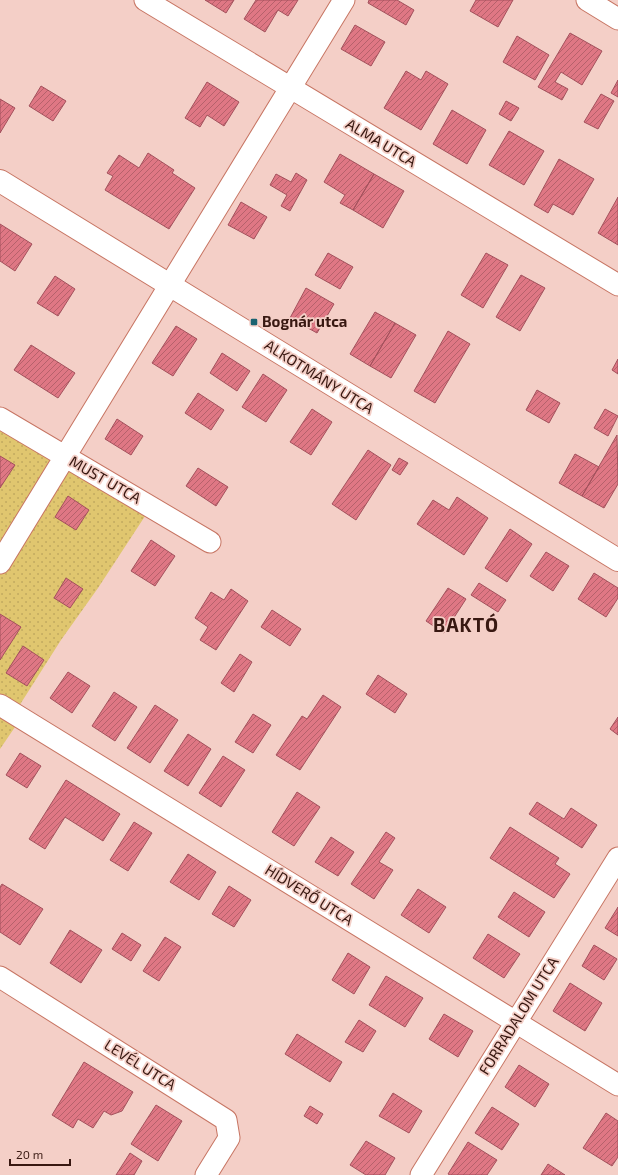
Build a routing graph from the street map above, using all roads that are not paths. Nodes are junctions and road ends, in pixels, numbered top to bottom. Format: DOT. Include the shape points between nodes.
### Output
graph roads {
  1 [pos="145,0"];
  2 [pos="344,0"];
  3 [pos="587,0"];
  4 [pos="618,18"];
  5 [pos="291,88"];
  6 [pos="0,181"];
  7 [pos="170,285"];
  8 [pos="618,285"];
  9 [pos="0,418"];
  10 [pos="64,456"];
  11 [pos="210,542"];
  12 [pos="618,560"];
  13 [pos="0,562"];
  14 [pos="0,705"];
  15 [pos="618,858"];
  16 [pos="0,977"];
  17 [pos="516,1022"];
  18 [pos="618,1086"];
  19 [pos="206,1175"];
  20 [pos="421,1175"];
  1 -- 5 [label="street, ALMA UTCA"];
  2 -- 5 [label="street"];
  3 -- 4 [label="street"];
  5 -- 7 [label="street"];
  5 -- 8 [label="street, ALMA UTCA"];
  6 -- 7 [label="street, ALKOTMÁNY UTCA"];
  7 -- 10 [label="street"];
  7 -- 12 [label="street, ALKOTMÁNY UTCA"];
  9 -- 10 [label="street, MUST UTCA"];
  10 -- 11 [label="street, MUST UTCA"];
  10 -- 13 [label="street"];
  14 -- 17 [label="street, HÍDVERŐ UTCA"];
  15 -- 17 [label="street, FORRADALOM UTCA"];
  16 -- 19 [label="street, LEVÉL UTCA" via="226,1120 229,1138"];
  17 -- 18 [label="street, HÍDVERŐ UTCA"];
  17 -- 20 [label="street, FORRADALOM UTCA"];
}
